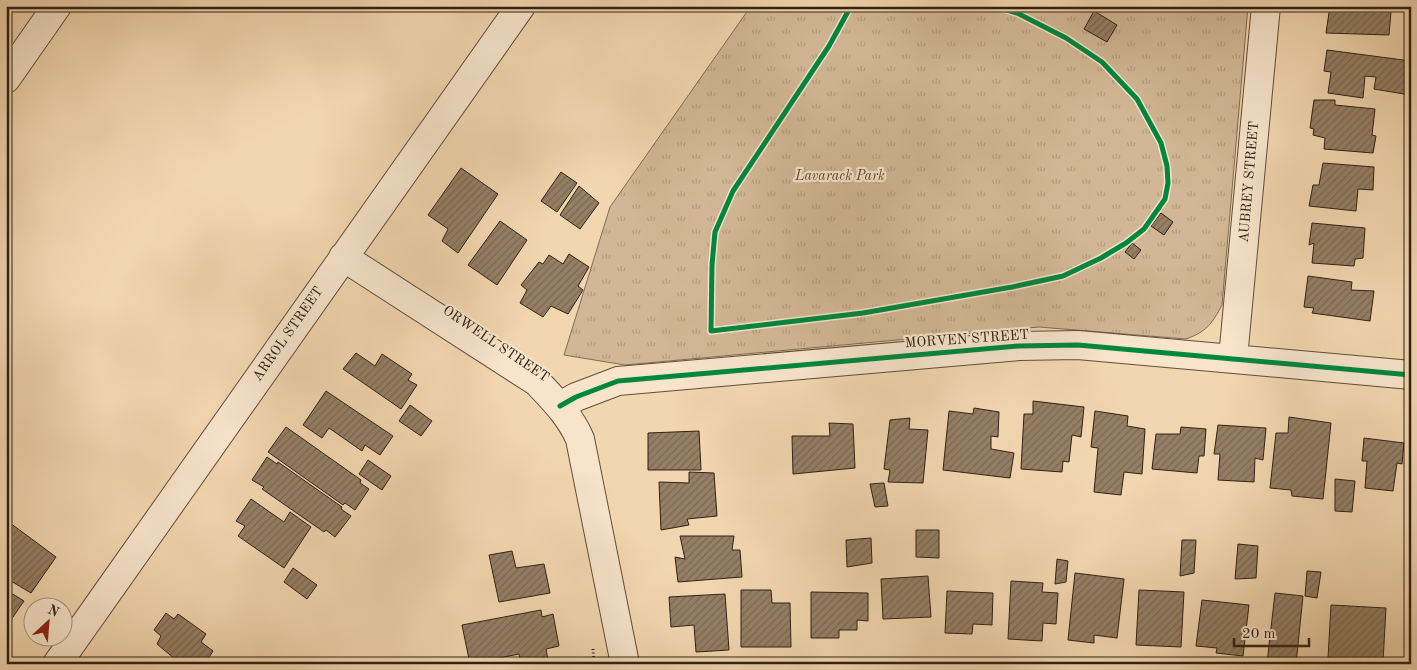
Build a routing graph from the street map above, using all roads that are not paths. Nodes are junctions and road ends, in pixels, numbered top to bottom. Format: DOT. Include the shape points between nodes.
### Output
graph roads {
  1 [pos="57,6"];
  2 [pos="521,6"];
  3 [pos="1266,6"];
  4 [pos="6,79"];
  5 [pos="343,257"];
  6 [pos="1233,358"];
  7 [pos="1411,375"];
  8 [pos="560,406"];
  9 [pos="57,664"];
  10 [pos="625,664"];
  1 -- 4 [label="street"];
  2 -- 5 [label="street, ARROL STREET"];
  3 -- 6 [label="street, AUBREY STREET"];
  5 -- 8 [label="street, ORWELL STREET" via="537,382"];
  5 -- 9 [label="street, ARROL STREET"];
  6 -- 7 [label="street, MORVEN STREET"];
  6 -- 8 [label="street, MORVEN STREET" via="1078,345 1019,346 618,381"];
  8 -- 10 [label="street, ORWELL STREET" via="580,439"];
}
